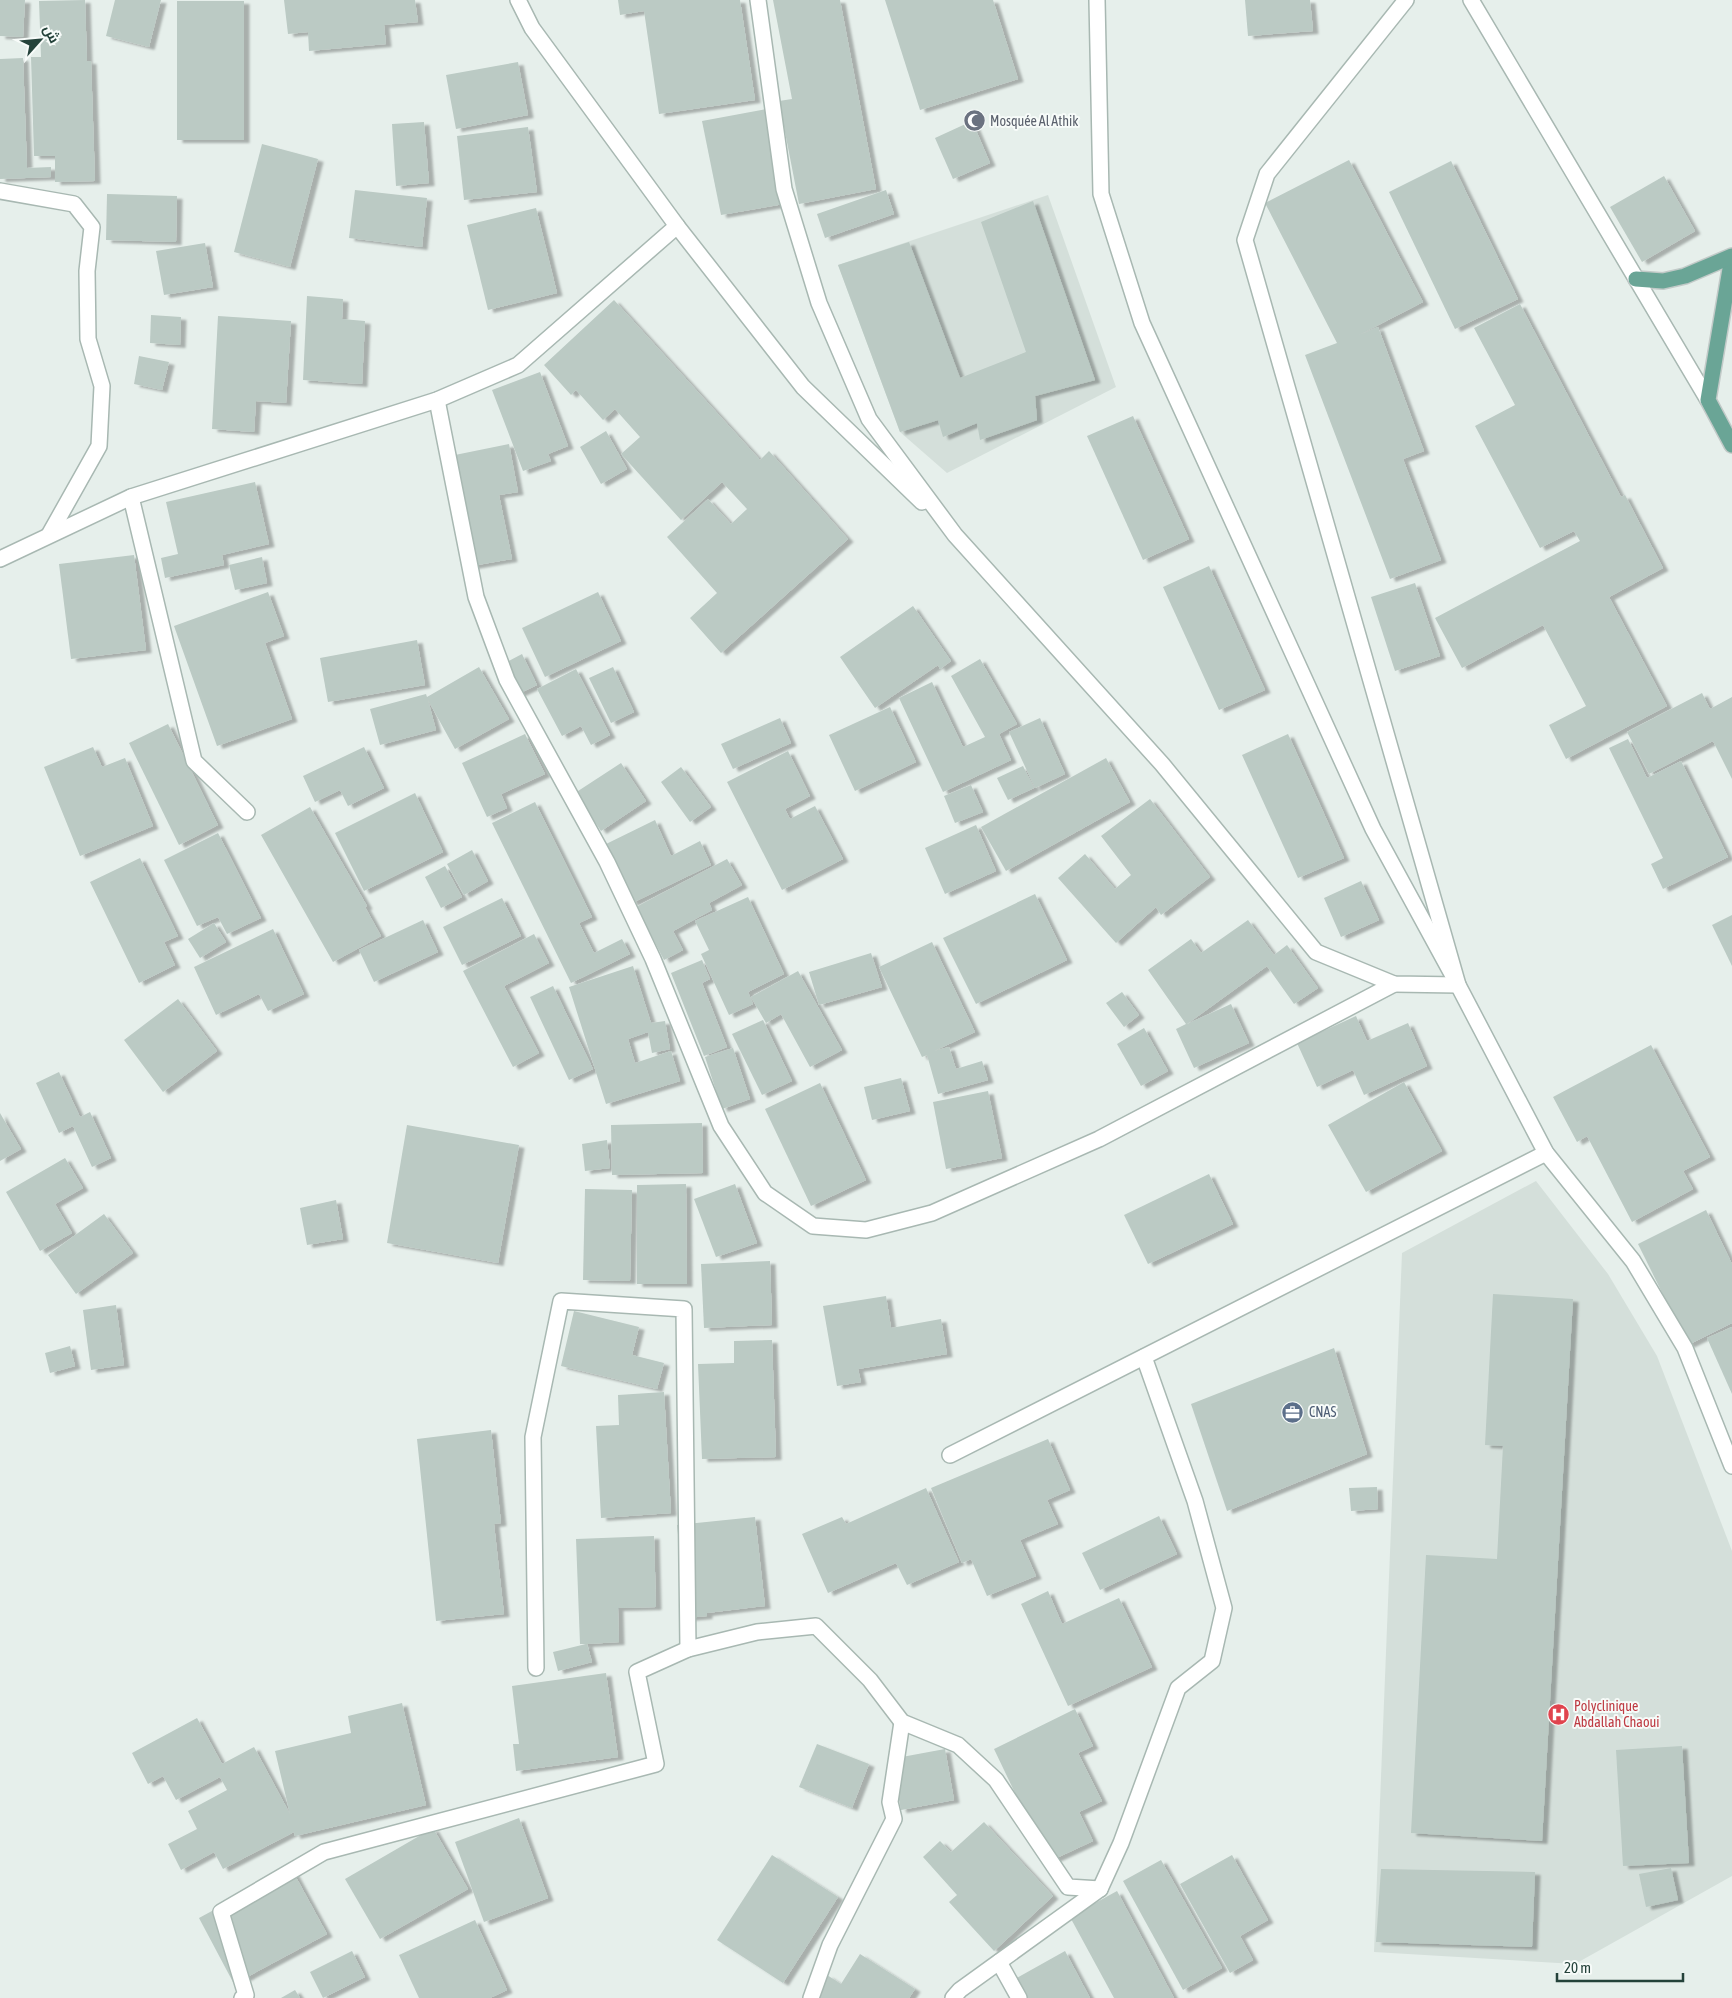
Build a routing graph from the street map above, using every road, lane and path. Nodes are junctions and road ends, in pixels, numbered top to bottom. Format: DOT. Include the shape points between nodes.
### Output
graph roads {
  1 [pos="518,0"];
  2 [pos="758,0"];
  3 [pos="1097,0"];
  4 [pos="1406,0"];
  5 [pos="1471,0"];
  6 [pos="0,191"];
  7 [pos="677,226"];
  8 [pos="1732,256"];
  9 [pos="1636,279"];
  10 [pos="437,400"];
  11 [pos="1708,400"];
  12 [pos="1732,445"];
  13 [pos="131,497"];
  14 [pos="49,535"];
  15 [pos="955,535"];
  16 [pos="0,559"];
  17 [pos="247,812"];
  18 [pos="1394,984"];
  19 [pos="1458,985"];
  20 [pos="1546,1153"];
  21 [pos="1144,1357"];
  22 [pos="950,1455"];
  23 [pos="1732,1466"];
  24 [pos="688,1650"];
  25 [pos="536,1668"];
  26 [pos="902,1722"];
  27 [pos="1100,1889"];
  28 [pos="999,1962"];
  29 [pos="242,1998"];
  30 [pos="811,1998"];
  31 [pos="953,1998"];
  32 [pos="1019,1998"];
  1 -- 7 [label="street" via="532,28"];
  2 -- 15 [label="street" via="784,189 819,303 870,419"];
  3 -- 19 [label="street" via="1101,194 1142,322 1373,829"];
  4 -- 19 [label="street" via="1268,174 1245,240"];
  5 -- 9 [label="street"];
  6 -- 14 [label="street" via="74,204 92,227 87,271 88,338 102,386 99,446"];
  7 -- 10 [label="street" via="518,365"];
  7 -- 15 [label="street" via="803,387"];
  8 -- 9 [label="main road" via="1685,276 1663,281"];
  8 -- 11 [label="main road"];
  9 -- 11 [label="street"];
  10 -- 13 [label="street"];
  10 -- 18 [label="street" via="476,597 507,680 611,871 653,959 721,1126 766,1192 813,1226 866,1230 932,1214 1099,1139"];
  11 -- 12 [label="main road"];
  13 -- 14 [label="street"];
  13 -- 17 [label="street" via="194,761"];
  14 -- 16 [label="street"];
  15 -- 18 [label="street" via="1162,764 1316,952"];
  18 -- 19 [label="street"];
  19 -- 20 [label="street"];
  20 -- 21 [label="street"];
  20 -- 23 [label="street" via="1633,1261 1676,1332"];
  21 -- 22 [label="street"];
  21 -- 27 [label="street" via="1195,1501 1224,1608 1212,1661 1178,1688 1121,1843"];
  24 -- 25 [label="street" via="684,1309 561,1300 533,1437"];
  24 -- 26 [label="street" via="757,1632 816,1626 870,1680"];
  24 -- 29 [label="street" via="637,1672 656,1764 324,1852 221,1912 246,1995"];
  26 -- 27 [label="street" via="958,1745 996,1780 1068,1887"];
  26 -- 30 [label="street" via="890,1802 894,1819 830,1945"];
  27 -- 28 [label="street"];
  28 -- 31 [label="street"];
  28 -- 32 [label="street"];
}
